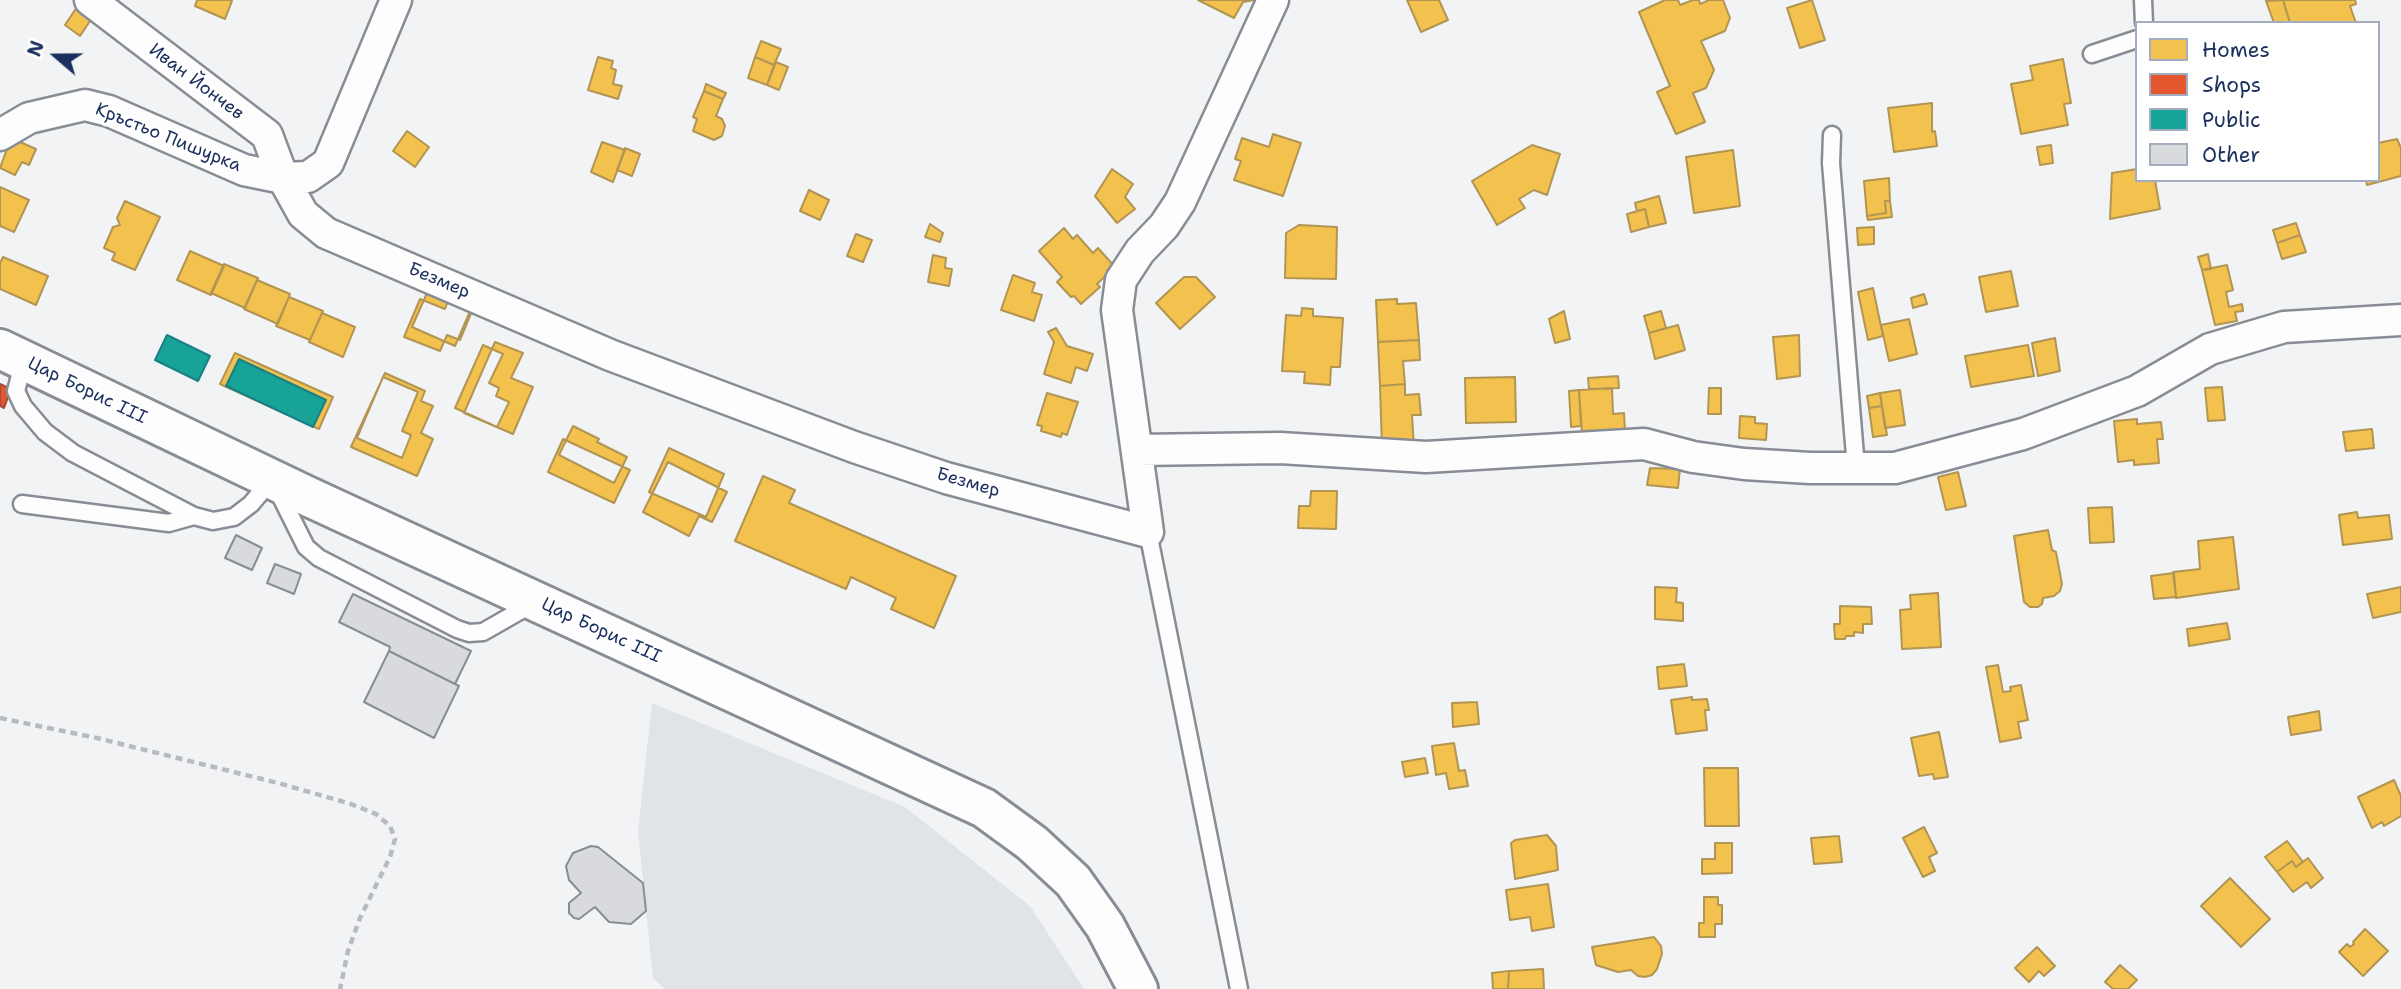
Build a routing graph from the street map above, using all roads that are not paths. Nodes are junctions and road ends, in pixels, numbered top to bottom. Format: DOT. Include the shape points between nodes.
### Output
graph roads {
  1 [pos="90,0"];
  2 [pos="395,0"];
  3 [pos="1273,0"];
  4 [pos="2143,0"];
  5 [pos="2144,21"];
  6 [pos="2135,39"];
  7 [pos="2092,54"];
  8 [pos="0,135"];
  9 [pos="1832,135"];
  10 [pos="283,178"];
  11 [pos="2401,320"];
  12 [pos="12,355"];
  13 [pos="1137,450"];
  14 [pos="1856,468"];
  15 [pos="272,479"];
  16 [pos="22,504"];
  17 [pos="194,516"];
  18 [pos="1148,532"];
  19 [pos="536,601"];
  20 [pos="1138,989"];
  21 [pos="1239,989"];
  1 -- 10 [label="street, Иван Йончев" via="267,135"];
  2 -- 10 [label="street, Кръстьо Пишурка" via="328,163 308,177"];
  3 -- 13 [label="street" via="1180,202 1121,281 1117,310"];
  4 -- 5 [label="lane"];
  6 -- 7 [label="lane"];
  8 -- 10 [label="street, Кръстьо Пишурка" via="29,118 85,105 109,111 244,170"];
  9 -- 14 [label="lane"];
  10 -- 18 [label="street, Безмер" via="303,214 326,233 610,355 946,478"];
  11 -- 14 [label="street" via="2284,327 2210,349 2137,391 2022,434 1895,468"];
  12 -- 15 [label="street, Цар Борис III"];
  12 -- 17 [label="lane" via="16,391 45,432 73,453"];
  13 -- 14 [label="street" via="1280,448 1426,457 1644,444 1744,464"];
  13 -- 18 [label="street"];
  15 -- 17 [label="lane" via="251,505 234,517 213,520"];
  15 -- 19 [label="street, Цар Борис III"];
  15 -- 19 [label="lane" via="306,547 319,558 457,629 483,632"];
  16 -- 17 [label="lane" via="169,523"];
  18 -- 21 [label="lane"];
  19 -- 20 [label="street, Цар Борис III" via="984,808 1073,881 1105,926"];
}
